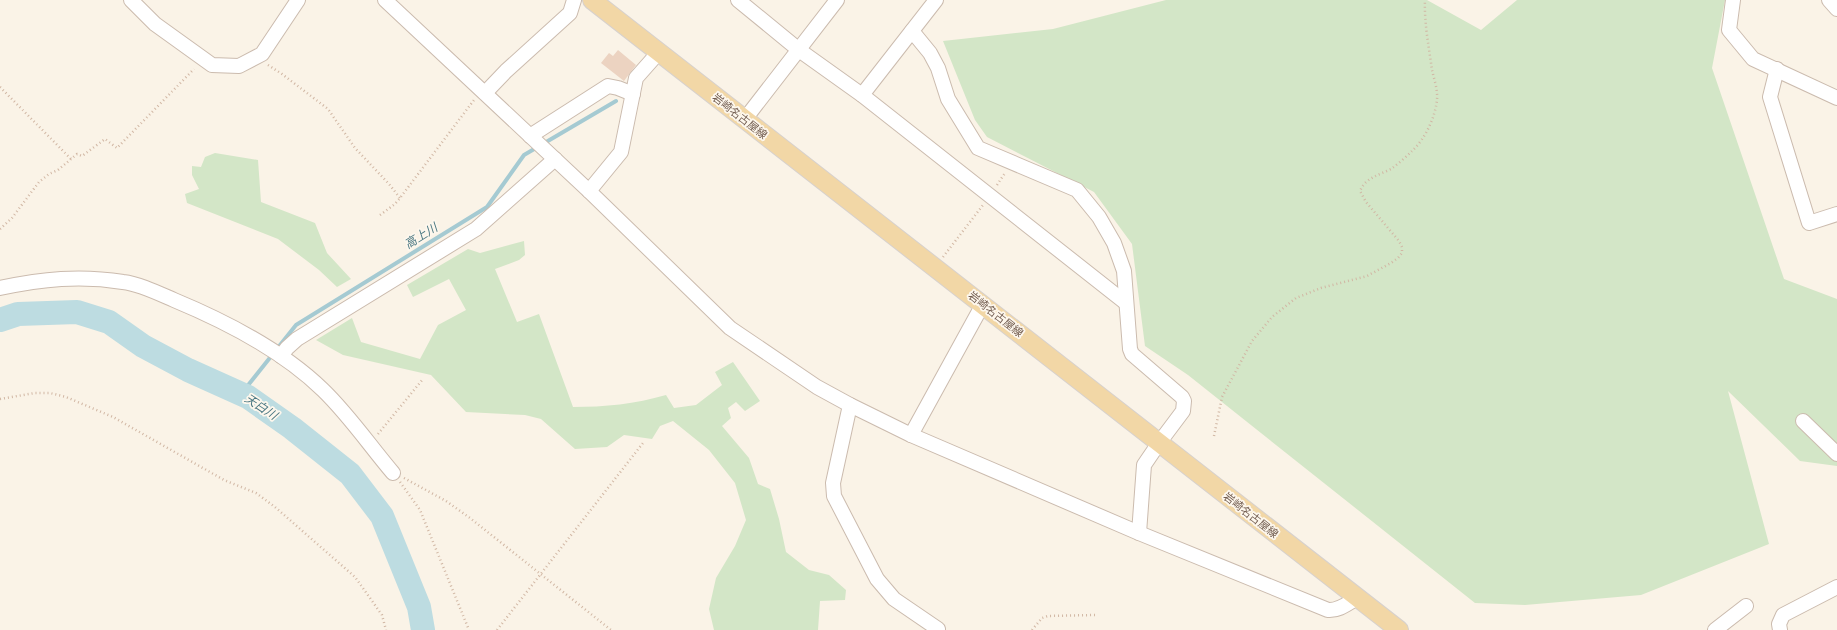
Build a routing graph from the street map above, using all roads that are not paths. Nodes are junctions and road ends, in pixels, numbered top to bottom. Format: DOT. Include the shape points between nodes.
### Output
graph roads {
  1 [pos="131,0"];
  2 [pos="298,0"];
  3 [pos="385,0"];
  4 [pos="574,0"];
  5 [pos="592,0"];
  6 [pos="738,0"];
  7 [pos="837,0"];
  8 [pos="936,0"];
  9 [pos="1733,0"];
  10 [pos="1829,0"];
  11 [pos="1837,9"];
  12 [pos="912,30"];
  13 [pos="799,50"];
  14 [pos="659,52"];
  15 [pos="1777,69"];
  16 [pos="483,92"];
  17 [pos="632,94"];
  18 [pos="862,95"];
  19 [pos="1837,98"];
  20 [pos="745,119"];
  21 [pos="537,142"];
  22 [pos="555,159"];
  23 [pos="589,191"];
  24 [pos="1837,214"];
  25 [pos="0,288"];
  26 [pos="1126,303"];
  27 [pos="983,304"];
  28 [pos="275,352"];
  29 [pos="850,405"];
  30 [pos="1803,421"];
  31 [pos="911,435"];
  32 [pos="1158,443"];
  33 [pos="1837,454"];
  34 [pos="393,473"];
  35 [pos="1139,533"];
  36 [pos="1837,587"];
  37 [pos="1357,598"];
  38 [pos="1746,606"];
  39 [pos="938,629"];
  40 [pos="1399,630"];
  41 [pos="1715,630"];
  42 [pos="1780,630"];
  1 -- 2 [label="street" via="155,24 212,64 239,66 262,54"];
  3 -- 16 [label="street"];
  4 -- 16 [label="street" via="570,13"];
  5 -- 14 [label="main road, 岩崎名古屋線"];
  6 -- 13 [label="street"];
  7 -- 13 [label="street"];
  8 -- 12 [label="street"];
  9 -- 15 [label="street" via="1729,30 1753,59"];
  10 -- 11 [label="street"];
  12 -- 18 [label="street"];
  12 -- 26 [label="street" via="930,53 948,99 978,148 1077,190 1088,200 1114,243 1124,271"];
  13 -- 18 [label="street"];
  13 -- 20 [label="street"];
  14 -- 17 [label="street" via="636,78"];
  14 -- 20 [label="main road, 岩崎名古屋線"];
  15 -- 19 [label="street"];
  15 -- 24 [label="street" via="1770,97 1809,223"];
  16 -- 21 [label="street"];
  17 -- 21 [label="street" via="608,86"];
  17 -- 23 [label="street" via="621,152"];
  18 -- 26 [label="street"];
  20 -- 27 [label="main road, 岩崎名古屋線"];
  21 -- 22 [label="street"];
  22 -- 23 [label="street"];
  22 -- 28 [label="street" via="476,229 297,339 287,348"];
  23 -- 29 [label="street" via="730,328 817,387"];
  25 -- 28 [label="street" via="46,279 94,278 124,282 152,290 200,310"];
  26 -- 32 [label="street" via="1132,354 1184,401 1185,408"];
  27 -- 31 [label="street"];
  27 -- 32 [label="main road, 岩崎名古屋線"];
  28 -- 34 [label="street" via="324,390"];
  29 -- 31 [label="street"];
  29 -- 39 [label="street" via="833,483 834,496 878,579 894,600"];
  30 -- 33 [label="street"];
  31 -- 35 [label="street"];
  32 -- 35 [label="street" via="1143,471"];
  32 -- 37 [label="main road, 岩崎名古屋線"];
  35 -- 37 [label="street" via="1328,610 1339,609"];
  36 -- 42 [label="street" via="1783,616 1779,624"];
  37 -- 40 [label="main road, 岩崎名古屋線"];
  38 -- 41 [label="street"];
}
